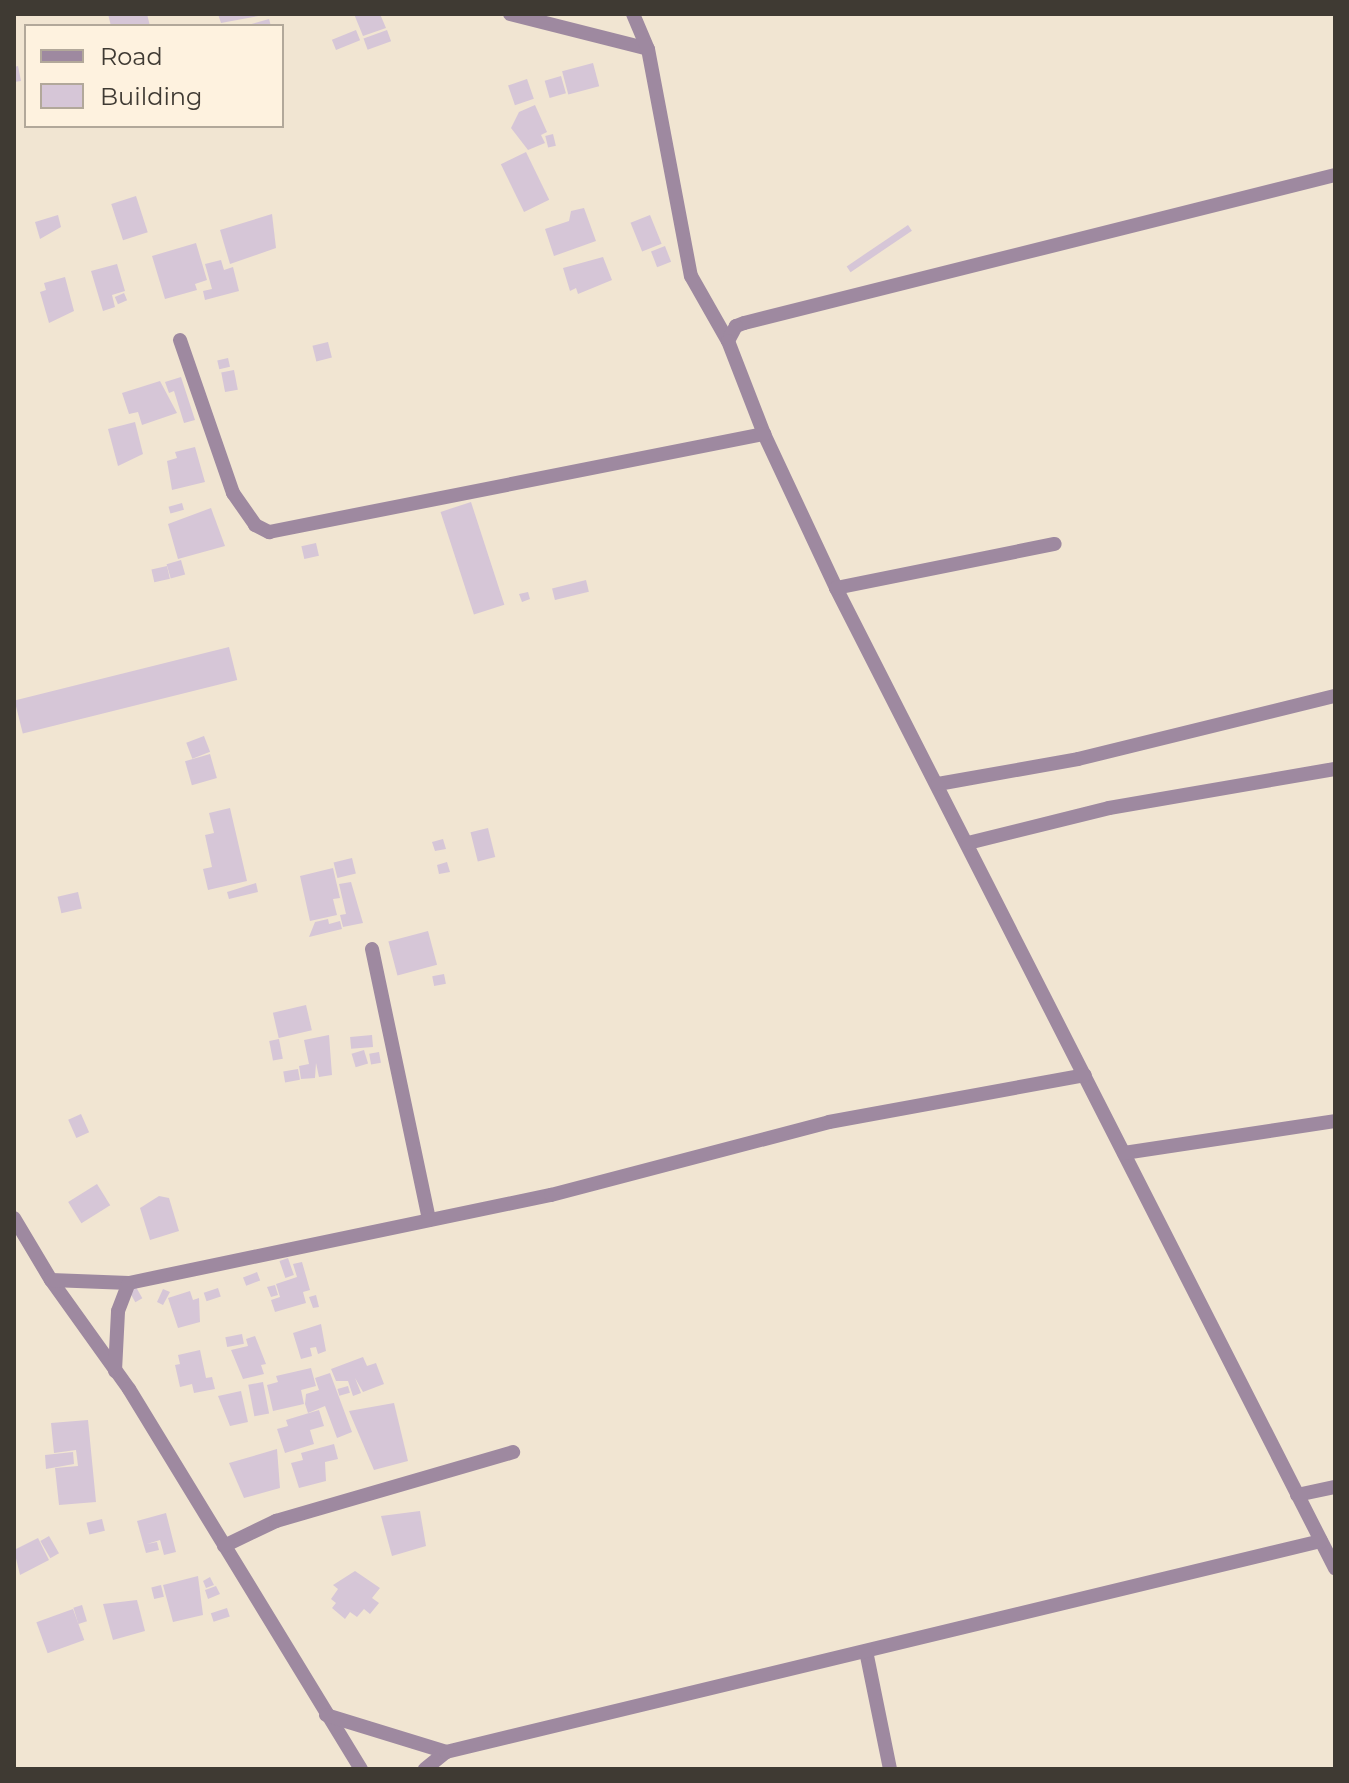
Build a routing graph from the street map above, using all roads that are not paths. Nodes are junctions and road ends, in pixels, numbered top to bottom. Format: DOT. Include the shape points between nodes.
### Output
graph roads {
  1 [pos="510,14"];
  2 [pos="633,14"];
  3 [pos="648,49"];
  4 [pos="1335,175"];
  5 [pos="180,340"];
  6 [pos="728,341"];
  7 [pos="764,434"];
  8 [pos="1055,544"];
  9 [pos="836,588"];
  10 [pos="1335,696"];
  11 [pos="1335,769"];
  12 [pos="938,784"];
  13 [pos="968,843"];
  14 [pos="372,949"];
  15 [pos="1085,1075"];
  16 [pos="1335,1121"];
  17 [pos="1124,1153"];
  18 [pos="14,1218"];
  19 [pos="429,1220"];
  20 [pos="51,1280"];
  21 [pos="129,1283"];
  22 [pos="115,1371"];
  23 [pos="513,1452"];
  24 [pos="1335,1487"];
  25 [pos="1297,1495"];
  26 [pos="1321,1541"];
  27 [pos="224,1546"];
  28 [pos="1335,1568"];
  29 [pos="866,1651"];
  30 [pos="326,1715"];
  31 [pos="446,1752"];
  32 [pos="361,1769"];
  33 [pos="425,1769"];
  34 [pos="890,1769"];
  1 -- 3 [label="street"];
  2 -- 3 [label="street"];
  3 -- 6 [label="street" via="691,276"];
  4 -- 6 [label="street" via="744,323"];
  5 -- 7 [label="street" via="233,493 255,525 269,532"];
  6 -- 7 [label="street"];
  7 -- 9 [label="street"];
  8 -- 9 [label="street"];
  9 -- 12 [label="street"];
  10 -- 12 [label="street" via="1092,756"];
  11 -- 13 [label="street" via="1109,808"];
  12 -- 13 [label="street"];
  13 -- 15 [label="street"];
  14 -- 19 [label="street"];
  15 -- 17 [label="street"];
  15 -- 19 [label="street" via="829,1122 551,1195"];
  16 -- 17 [label="street"];
  17 -- 25 [label="street"];
  18 -- 20 [label="street"];
  19 -- 21 [label="street"];
  20 -- 21 [label="street"];
  20 -- 22 [label="street"];
  21 -- 22 [label="street" via="118,1311"];
  22 -- 27 [label="street"];
  23 -- 27 [label="street" via="276,1521"];
  24 -- 25 [label="street"];
  25 -- 26 [label="street"];
  26 -- 28 [label="street"];
  26 -- 29 [label="street"];
  27 -- 30 [label="street"];
  29 -- 31 [label="street"];
  29 -- 34 [label="street"];
  30 -- 31 [label="street"];
  30 -- 32 [label="street"];
  31 -- 33 [label="street"];
}
